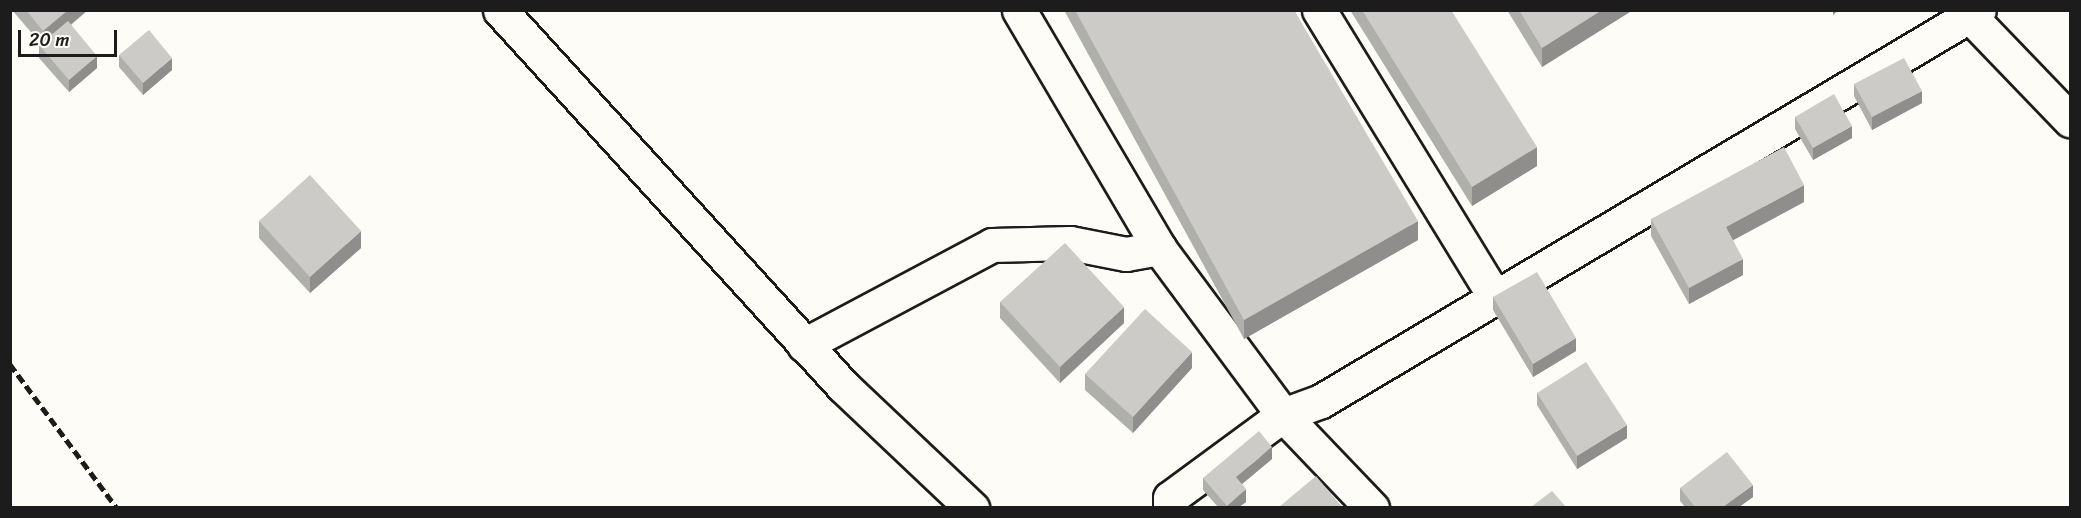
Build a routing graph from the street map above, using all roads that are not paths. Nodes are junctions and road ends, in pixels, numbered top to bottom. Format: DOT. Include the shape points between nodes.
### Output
graph roads {
  1 [pos="500,10"];
  2 [pos="1019,10"];
  3 [pos="1319,10"];
  4 [pos="1971,13"];
  5 [pos="2070,120"];
  6 [pos="1159,248"];
  7 [pos="1496,299"];
  8 [pos="804,345"];
  9 [pos="1283,415"];
  10 [pos="972,507"];
  11 [pos="1170,507"];
  12 [pos="1372,507"];
  1 -- 8 [label="street"];
  2 -- 6 [label="street"];
  3 -- 7 [label="street"];
  4 -- 5 [label="street"];
  4 -- 7 [label="street"];
  6 -- 8 [label="street" via="1126,254 1070,243 992,246"];
  6 -- 9 [label="street"];
  7 -- 9 [label="street" via="1321,401"];
  8 -- 10 [label="street"];
  9 -- 11 [label="street" via="1170,498"];
  9 -- 12 [label="street"];
}
